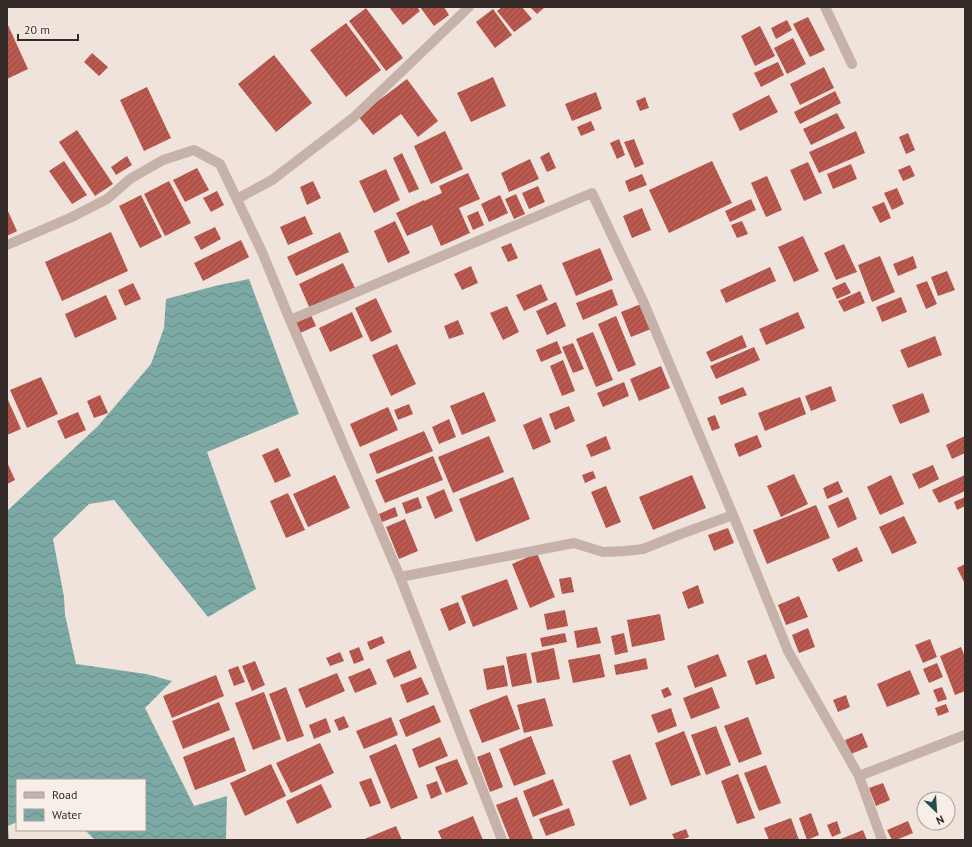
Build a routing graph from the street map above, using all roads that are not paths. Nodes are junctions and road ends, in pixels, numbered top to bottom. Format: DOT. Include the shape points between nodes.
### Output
graph roads {
  1 [pos="469,7"];
  2 [pos="825,7"];
  3 [pos="852,64"];
  4 [pos="237,198"];
  5 [pos="7,244"];
  6 [pos="290,320"];
  7 [pos="733,515"];
  8 [pos="400,577"];
  9 [pos="965,735"];
  10 [pos="859,776"];
  11 [pos="502,840"];
  12 [pos="882,840"];
  1 -- 4 [label="street" via="353,118 272,180"];
  2 -- 3 [label="street"];
  4 -- 5 [label="street" via="220,164 194,150 163,160 130,179 107,199 72,217"];
  4 -- 6 [label="street"];
  6 -- 7 [label="street" via="592,193 643,301"];
  6 -- 8 [label="street"];
  7 -- 8 [label="street" via="643,549 603,552 574,543"];
  7 -- 10 [label="street" via="788,651"];
  8 -- 11 [label="street"];
  9 -- 10 [label="street"];
  10 -- 12 [label="street"];
}
